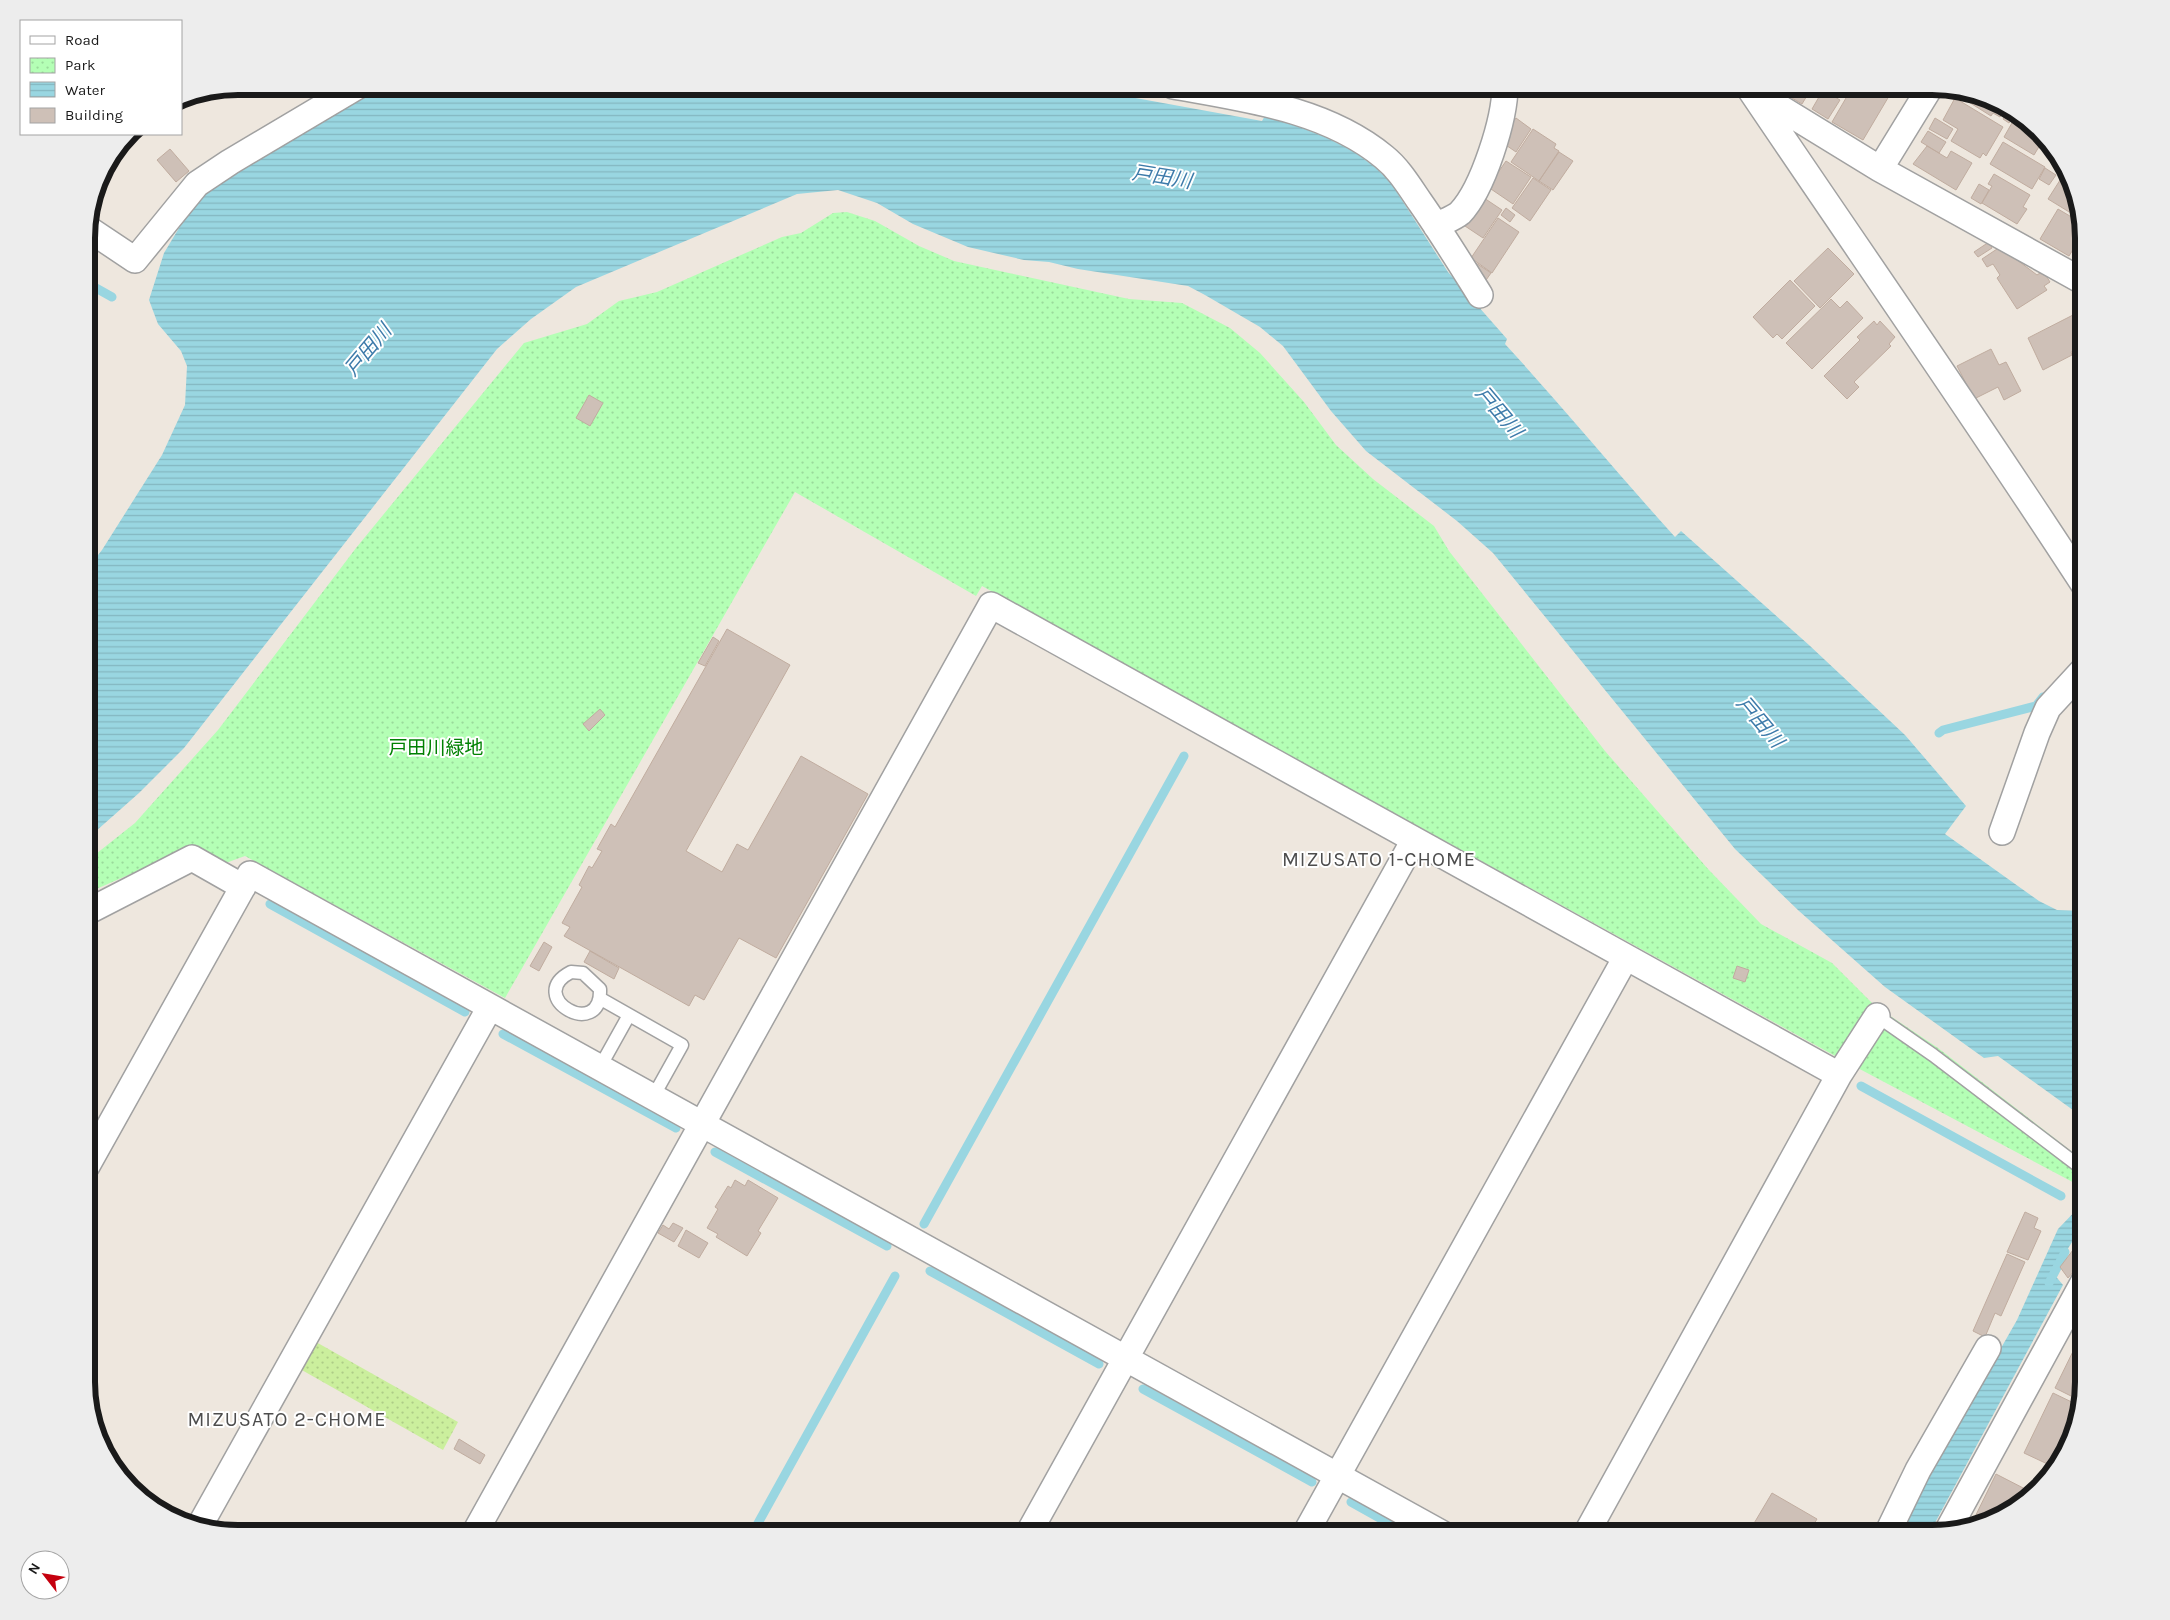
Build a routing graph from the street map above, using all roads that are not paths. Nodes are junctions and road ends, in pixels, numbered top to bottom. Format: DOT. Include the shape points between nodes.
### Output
graph roads {
  1 [pos="343,95"];
  2 [pos="1229,95"];
  3 [pos="1505,95"];
  4 [pos="1752,95"];
  5 [pos="1760,95"];
  6 [pos="1926,95"];
  7 [pos="1880,169"];
  8 [pos="1436,226"];
  9 [pos="95,233"];
  10 [pos="2075,277"];
  11 [pos="1480,294"];
  12 [pos="2075,570"];
  13 [pos="2075,679"];
  14 [pos="2002,832"];
  15 [pos="1414,840"];
  16 [pos="243,886"];
  17 [pos="95,907"];
  18 [pos="1626,958"];
  19 [pos="600,999"];
  20 [pos="490,1007"];
  21 [pos="629,1015"];
  22 [pos="1877,1016"];
  23 [pos="600,1068"];
  24 [pos="1839,1075"];
  25 [pos="653,1097"];
  26 [pos="702,1124"];
  27 [pos="95,1150"];
  28 [pos="2075,1163"];
  29 [pos="2075,1297"];
  30 [pos="1988,1348"];
  31 [pos="1126,1358"];
  32 [pos="1337,1475"];
  33 [pos="203,1520"];
  34 [pos="1951,1524"];
  35 [pos="479,1525"];
  36 [pos="1033,1525"];
  37 [pos="1310,1525"];
  38 [pos="1427,1525"];
  39 [pos="1591,1525"];
  40 [pos="1891,1525"];
  1 -- 9 [label="street" via="197,184 135,260"];
  2 -- 8 [label="street" via="1317,119 1384,157 1403,178"];
  3 -- 8 [label="street" via="1481,180 1460,213"];
  4 -- 12 [label="street"];
  5 -- 7 [label="street"];
  6 -- 7 [label="street"];
  7 -- 10 [label="street"];
  8 -- 11 [label="street"];
  13 -- 14 [label="street" via="2048,708 2036,733"];
  15 -- 18 [label="street"];
  15 -- 26 [label="street" via="991,605"];
  15 -- 31 [label="street"];
  16 -- 17 [label="street" via="192,858"];
  16 -- 20 [label="street" via="250,874"];
  16 -- 27 [label="street"];
  18 -- 24 [label="street"];
  18 -- 32 [label="street"];
  19 -- 21 [label="lane"];
  20 -- 23 [label="street"];
  20 -- 33 [label="street"];
  21 -- 23 [label="lane"];
  21 -- 25 [label="lane" via="682,1045"];
  22 -- 24 [label="street"];
  22 -- 28 [label="lane"];
  23 -- 25 [label="street"];
  24 -- 39 [label="street"];
  25 -- 26 [label="street"];
  26 -- 31 [label="street"];
  26 -- 35 [label="street"];
  29 -- 34 [label="street"];
  30 -- 40 [label="street" via="1918,1470"];
  31 -- 32 [label="street"];
  31 -- 36 [label="street"];
  32 -- 37 [label="street"];
  32 -- 38 [label="street"];
}
